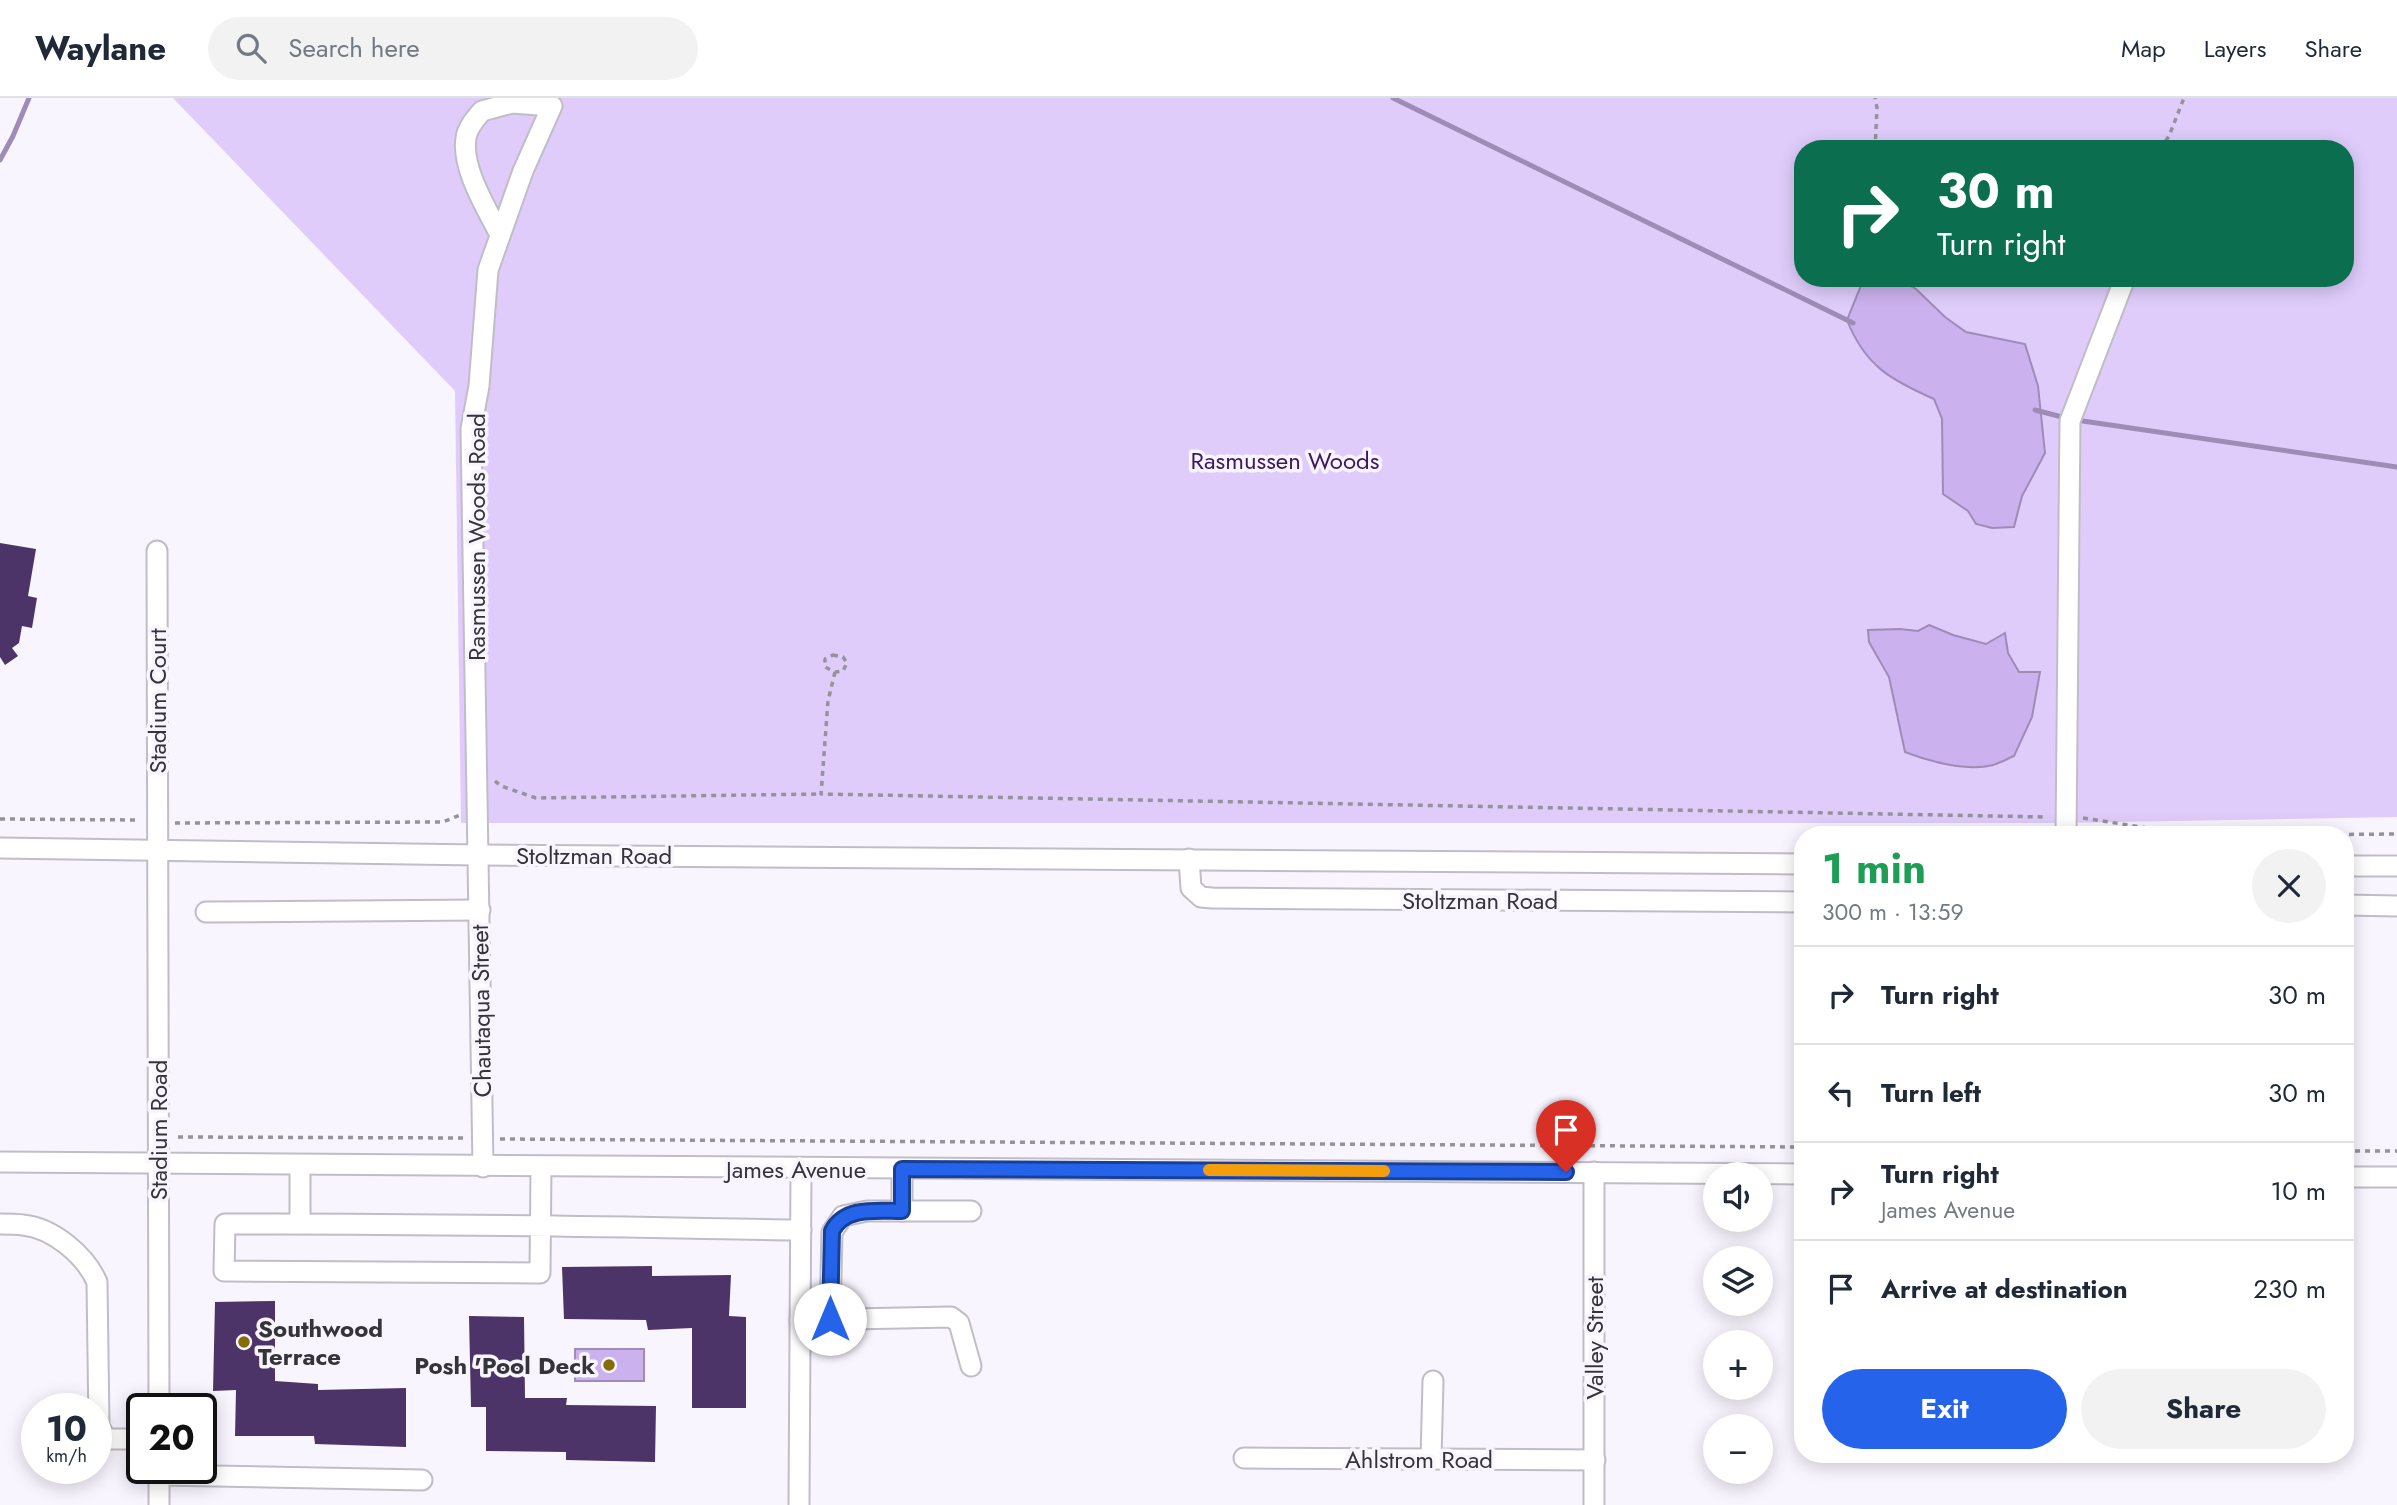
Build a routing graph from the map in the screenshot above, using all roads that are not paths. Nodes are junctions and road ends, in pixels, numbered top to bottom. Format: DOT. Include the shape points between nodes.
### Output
graph roads {
  1 [pos="500,235"];
  2 [pos="2122,287"];
  3 [pos="157,551"];
  4 [pos="2066,826"];
  5 [pos="0,848"];
  6 [pos="157,850"];
  7 [pos="479,855"];
  8 [pos="1189,859"];
  9 [pos="1794,864"];
  10 [pos="2354,866"];
  11 [pos="2397,866"];
  12 [pos="1794,902"];
  13 [pos="2354,905"];
  14 [pos="2397,906"];
  15 [pos="480,910"];
  16 [pos="206,912"];
  17 [pos="0,1163"];
  18 [pos="158,1163"];
  19 [pos="300,1165"];
  20 [pos="483,1167"];
  21 [pos="541,1167"];
  22 [pos="801,1169"];
  23 [pos="902,1169"];
  24 [pos="1594,1172"];
  25 [pos="1794,1174"];
  26 [pos="2354,1177"];
  27 [pos="2397,1177"];
  28 [pos="902,1211"];
  29 [pos="971,1211"];
  30 [pos="300,1223"];
  31 [pos="0,1224"];
  32 [pos="541,1226"];
  33 [pos="801,1230"];
  34 [pos="830,1319"];
  35 [pos="800,1320"];
  36 [pos="971,1366"];
  37 [pos="1433,1381"];
  38 [pos="159,1393"];
  39 [pos="126,1439"];
  40 [pos="1244,1458"];
  41 [pos="1432,1459"];
  42 [pos="1595,1460"];
  43 [pos="217,1474"];
  44 [pos="422,1480"];
  45 [pos="159,1484"];
  46 [pos="159,1505"];
  47 [pos="799,1505"];
  48 [pos="1594,1505"];
  1 -- 1 [label="street, Rasmussen Woods Road" via="523,170 552,106 512,103 482,111 466,136 474,183"];
  1 -- 7 [label="street, Rasmussen Woods Road" via="488,270 471,429"];
  2 -- 4 [label="street" via="2070,421"];
  3 -- 6 [label="street, Stadium Court"];
  5 -- 6 [label="street, Stoltzman Road"];
  6 -- 7 [label="street, Stoltzman Road"];
  6 -- 18 [label="street, Stadium Road"];
  7 -- 8 [label="street, Stoltzman Road"];
  7 -- 15 [label="street, Chautaqua Street"];
  8 -- 9 [label="street, Stoltzman Road"];
  8 -- 12 [label="street, Stoltzman Road" via="1191,888 1201,897 1212,898"];
  10 -- 11 [label="street"];
  13 -- 14 [label="street"];
  15 -- 16 [label="street"];
  15 -- 20 [label="street, Chautaqua Street"];
  17 -- 18 [label="street, James Avenue"];
  18 -- 19 [label="street, James Avenue"];
  18 -- 38 [label="street, Stadium Road"];
  19 -- 20 [label="street, James Avenue"];
  19 -- 30 [label="street"];
  20 -- 21 [label="street, James Avenue"];
  21 -- 22 [label="street, James Avenue"];
  21 -- 32 [label="street"];
  22 -- 23 [label="street, James Avenue"];
  22 -- 33 [label="street"];
  23 -- 24 [label="street, James Avenue"];
  23 -- 28 [label="street"];
  24 -- 25 [label="street, James Avenue"];
  24 -- 42 [label="street, Valley Street"];
  26 -- 27 [label="street"];
  28 -- 29 [label="street"];
  28 -- 34 [label="street" via="867,1211 844,1216 836,1223"];
  30 -- 32 [label="street"];
  30 -- 32 [label="street" via="225,1224 225,1272 540,1273"];
  31 -- 39 [label="street" via="24,1224 49,1233 90,1267 97,1282 99,1426 106,1439"];
  32 -- 33 [label="street"];
  33 -- 35 [label="street"];
  34 -- 35 [label="street"];
  34 -- 36 [label="street" via="951,1317 959,1323"];
  35 -- 47 [label="street"];
  37 -- 41 [label="street"];
  40 -- 41 [label="street, Ahlstrom Road"];
  41 -- 42 [label="street, Ahlstrom Road"];
  42 -- 48 [label="street, Valley Street"];
  43 -- 44 [label="street"];
  45 -- 46 [label="street"];
}
